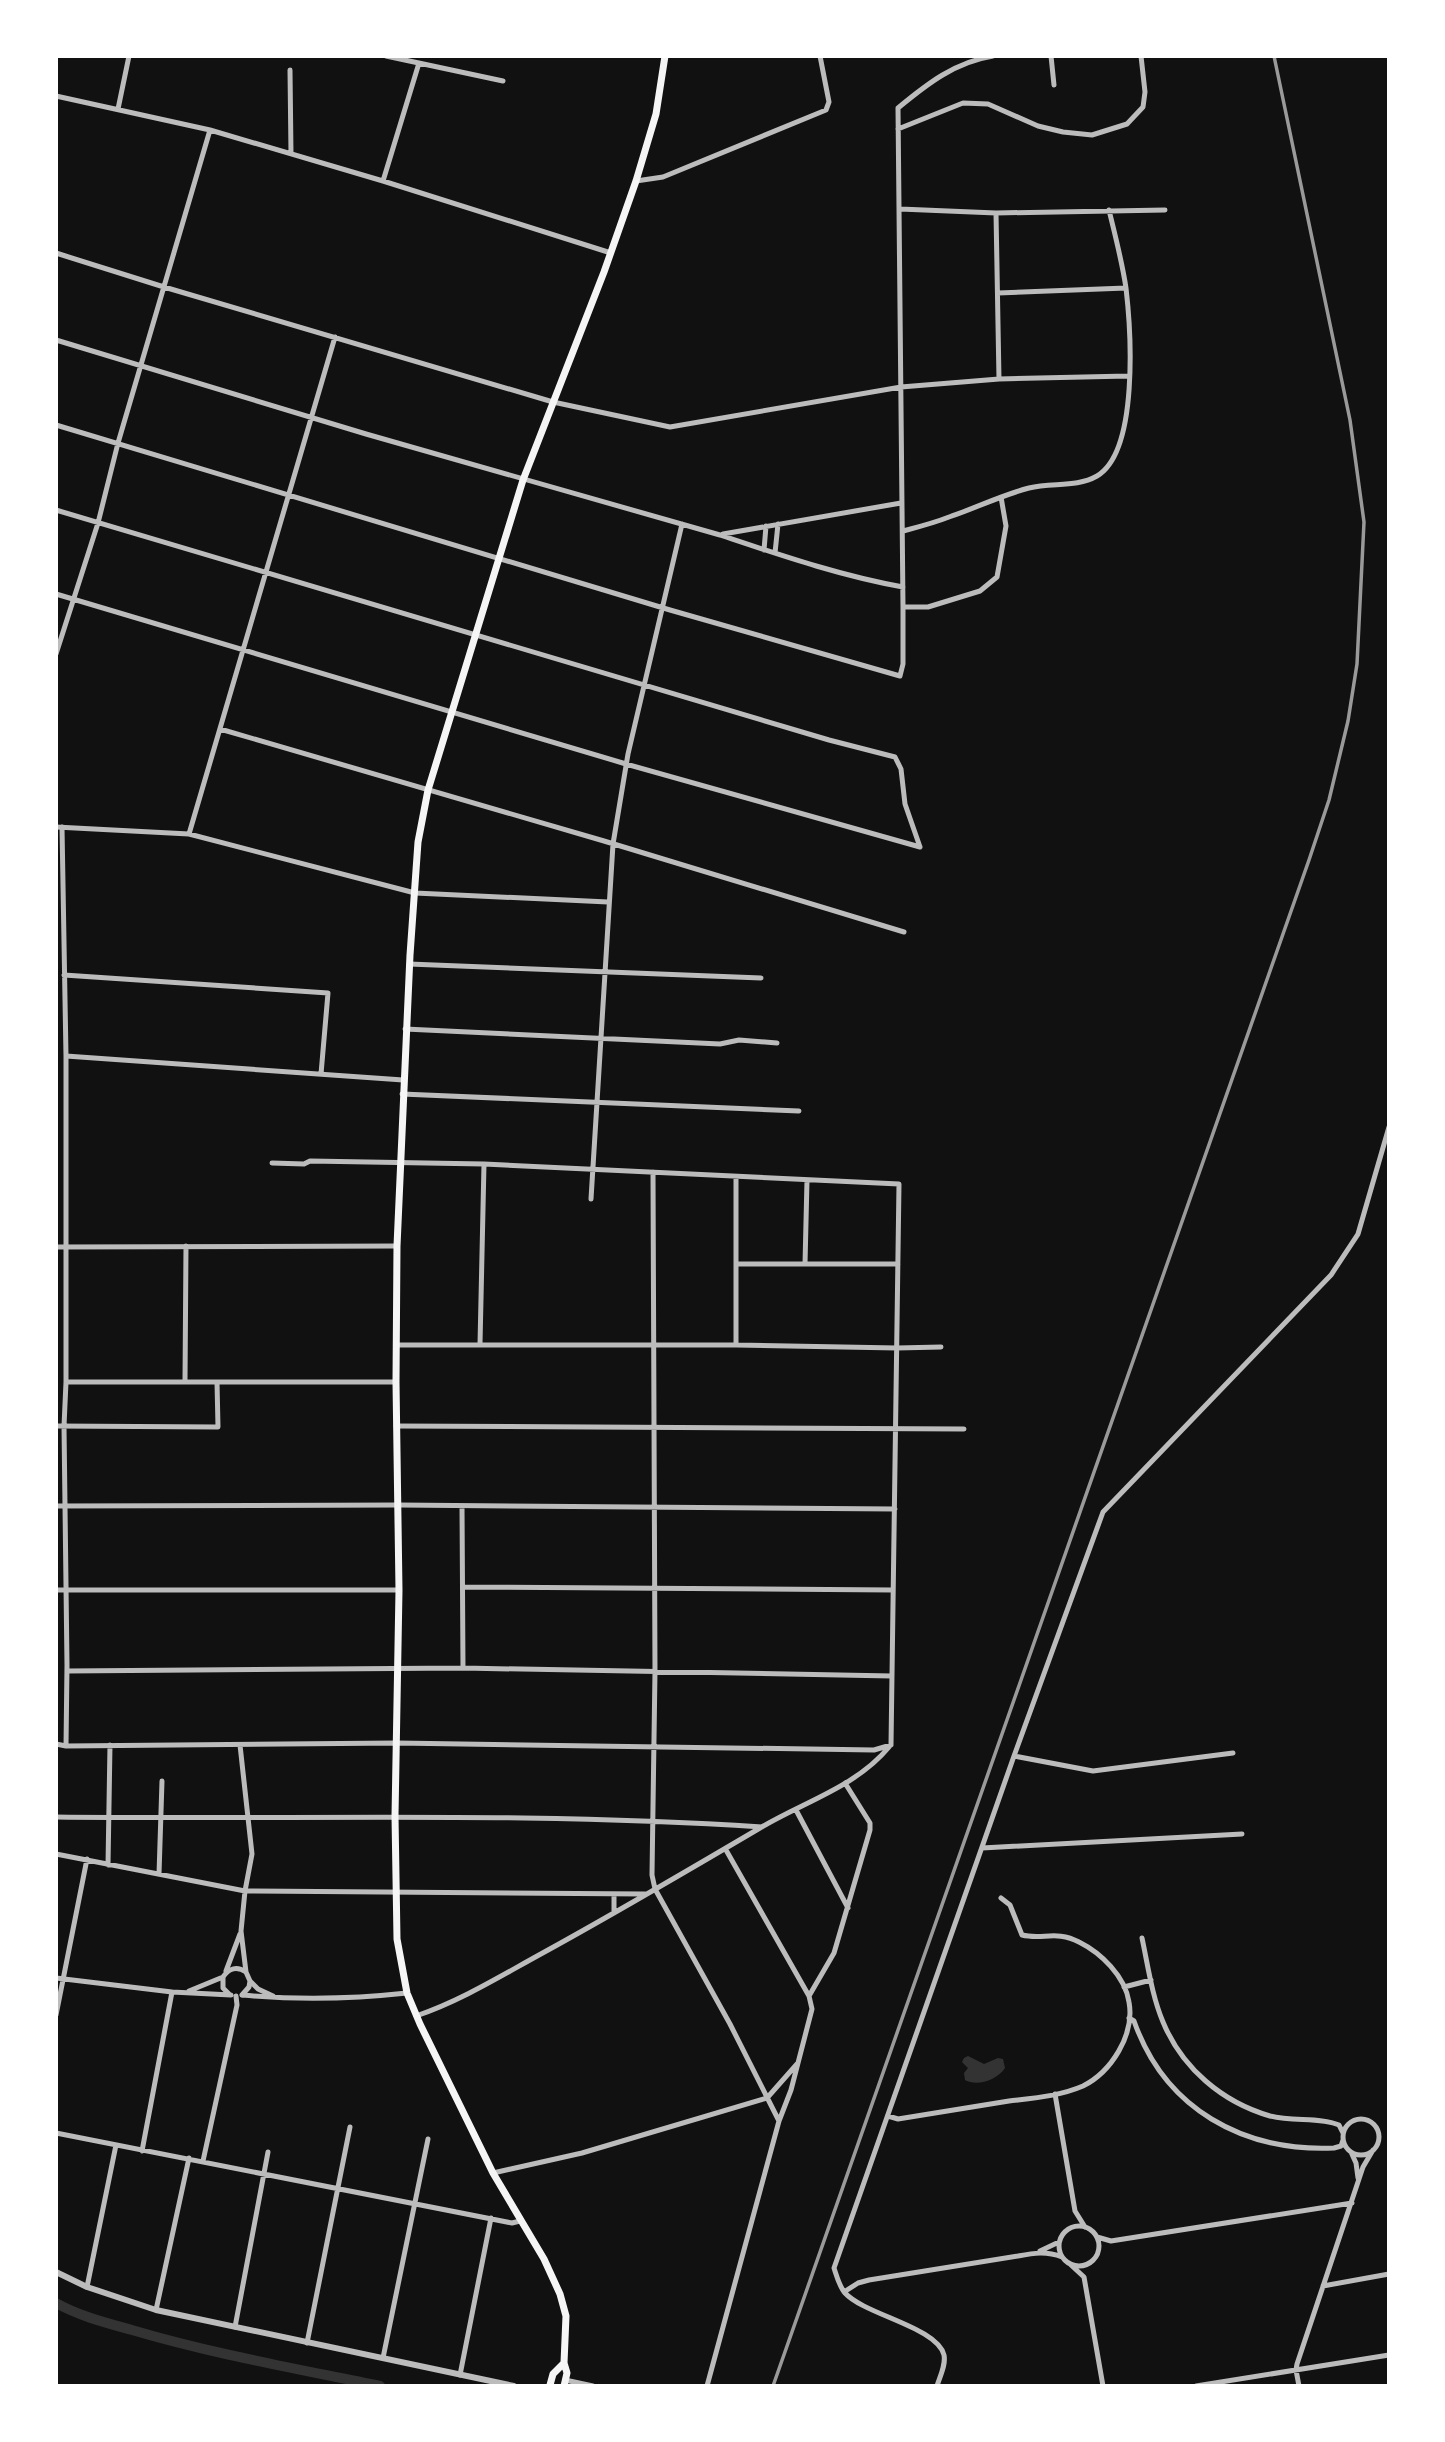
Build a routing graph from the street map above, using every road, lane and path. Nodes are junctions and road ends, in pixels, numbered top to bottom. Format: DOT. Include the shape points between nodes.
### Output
graph roads {
  1 [pos="129,56"];
  2 [pos="386,56"];
  3 [pos="665,56"];
  4 [pos="820,56"];
  5 [pos="993,56"];
  6 [pos="1051,56"];
  7 [pos="1141,56"];
  8 [pos="418,63"];
  9 [pos="290,70"];
  10 [pos="503,81"];
  11 [pos="1054,85"];
  12 [pos="56,96"];
  13 [pos="118,109"];
  14 [pos="210,130"];
  15 [pos="898,130"];
  16 [pos="291,154"];
  17 [pos="383,181"];
  18 [pos="636,181"];
  19 [pos="900,209"];
  20 [pos="1109,209"];
  21 [pos="1165,210"];
  22 [pos="996,213"];
  23 [pos="56,253"];
  24 [pos="611,253"];
  25 [pos="164,287"];
  26 [pos="1126,288"];
  27 [pos="998,293"];
  28 [pos="335,337"];
  29 [pos="56,340"];
  30 [pos="141,365"];
  31 [pos="1128,376"];
  32 [pos="999,379"];
  33 [pos="901,387"];
  34 [pos="553,402"];
  35 [pos="313,418"];
  36 [pos="56,425"];
  37 [pos="118,443"];
  38 [pos="523,480"];
  39 [pos="290,495"];
  40 [pos="1001,497"];
  41 [pos="901,503"];
  42 [pos="56,510"];
  43 [pos="97,523"];
  44 [pos="682,524"];
  45 [pos="778,524"];
  46 [pos="766,526"];
  47 [pos="903,531"];
  48 [pos="720,535"];
  49 [pos="764,550"];
  50 [pos="775,553"];
  51 [pos="498,557"];
  52 [pos="266,571"];
  53 [pos="903,587"];
  54 [pos="56,594"];
  55 [pos="74,599"];
  56 [pos="662,607"];
  57 [pos="903,607"];
  58 [pos="474,635"];
  59 [pos="243,650"];
  60 [pos="56,654"];
  61 [pos="644,684"];
  62 [pos="451,712"];
  63 [pos="220,729"];
  64 [pos="626,764"];
  65 [pos="428,790"];
  66 [pos="59,827"];
  67 [pos="189,834"];
  68 [pos="613,844"];
  69 [pos="415,893"];
  70 [pos="608,902"];
  71 [pos="56,925"];
  72 [pos="64,925"];
  73 [pos="904,932"];
  74 [pos="409,964"];
  75 [pos="604,972"];
  76 [pos="64,975"];
  77 [pos="761,978"];
  78 [pos="56,1006"];
  79 [pos="65,1006"];
  80 [pos="405,1029"];
  81 [pos="601,1037"];
  82 [pos="777,1044"];
  83 [pos="66,1056"];
  84 [pos="321,1074"];
  85 [pos="403,1080"];
  86 [pos="56,1087"];
  87 [pos="66,1087"];
  88 [pos="402,1094"];
  89 [pos="598,1102"];
  90 [pos="799,1111"];
  91 [pos="1389,1127"];
  92 [pos="400,1162"];
  93 [pos="272,1163"];
  94 [pos="484,1164"];
  95 [pos="593,1170"];
  96 [pos="653,1172"];
  97 [pos="736,1177"];
  98 [pos="807,1180"];
  99 [pos="592,1199"];
  100 [pos="186,1246"];
  101 [pos="397,1246"];
  102 [pos="56,1247"];
  103 [pos="66,1247"];
  104 [pos="737,1264"];
  105 [pos="805,1264"];
  106 [pos="898,1264"];
  107 [pos="480,1344"];
  108 [pos="396,1345"];
  109 [pos="736,1345"];
  110 [pos="655,1346"];
  111 [pos="941,1347"];
  112 [pos="897,1348"];
  113 [pos="185,1381"];
  114 [pos="66,1382"];
  115 [pos="217,1382"];
  116 [pos="396,1382"];
  117 [pos="56,1426"];
  118 [pos="64,1426"];
  119 [pos="396,1426"];
  120 [pos="654,1426"];
  121 [pos="897,1429"];
  122 [pos="964,1429"];
  123 [pos="399,1505"];
  124 [pos="56,1506"];
  125 [pos="66,1506"];
  126 [pos="462,1506"];
  127 [pos="655,1507"];
  128 [pos="895,1509"];
  129 [pos="464,1587"];
  130 [pos="655,1587"];
  131 [pos="56,1590"];
  132 [pos="66,1590"];
  133 [pos="399,1590"];
  134 [pos="893,1590"];
  135 [pos="463,1668"];
  136 [pos="398,1669"];
  137 [pos="67,1671"];
  138 [pos="655,1671"];
  139 [pos="892,1676"];
  140 [pos="397,1743"];
  141 [pos="56,1744"];
  142 [pos="110,1745"];
  143 [pos="240,1745"];
  144 [pos="891,1745"];
  145 [pos="66,1746"];
  146 [pos="652,1746"];
  147 [pos="1233,1753"];
  148 [pos="1014,1756"];
  149 [pos="162,1781"];
  150 [pos="845,1783"];
  151 [pos="796,1810"];
  152 [pos="395,1816"];
  153 [pos="56,1817"];
  154 [pos="247,1817"];
  155 [pos="110,1818"];
  156 [pos="161,1818"];
  157 [pos="654,1820"];
  158 [pos="762,1827"];
  159 [pos="1242,1834"];
  160 [pos="982,1847"];
  161 [pos="726,1850"];
  162 [pos="56,1854"];
  163 [pos="87,1859"];
  164 [pos="108,1865"];
  165 [pos="159,1874"];
  166 [pos="654,1889"];
  167 [pos="245,1891"];
  168 [pos="397,1892"];
  169 [pos="614,1894"];
  170 [pos="645,1894"];
  171 [pos="1002,1898"];
  172 [pos="848,1908"];
  173 [pos="614,1913"];
  174 [pos="241,1931"];
  175 [pos="1142,1938"];
  176 [pos="246,1972"];
  177 [pos="225,1975"];
  178 [pos="59,1978"];
  179 [pos="1151,1980"];
  180 [pos="250,1982"];
  181 [pos="1125,1987"];
  182 [pos="172,1992"];
  183 [pos="186,1992"];
  184 [pos="407,1993"];
  185 [pos="236,1995"];
  186 [pos="809,1996"];
  187 [pos="275,1998"];
  188 [pos="56,2015"];
  189 [pos="416,2016"];
  190 [pos="1129,2018"];
  191 [pos="798,2063"];
  192 [pos="1055,2094"];
  193 [pos="767,2098"];
  194 [pos="888,2116"];
  195 [pos="779,2121"];
  196 [pos="350,2127"];
  197 [pos="56,2133"];
  198 [pos="1343,2133"];
  199 [pos="428,2139"];
  200 [pos="1343,2140"];
  201 [pos="116,2145"];
  202 [pos="142,2151"];
  203 [pos="1373,2151"];
  204 [pos="268,2152"];
  205 [pos="1351,2152"];
  206 [pos="189,2158"];
  207 [pos="203,2161"];
  208 [pos="264,2173"];
  209 [pos="494,2173"];
  210 [pos="1358,2181"];
  211 [pos="338,2188"];
  212 [pos="415,2203"];
  213 [pos="1352,2203"];
  214 [pos="1075,2211"];
  215 [pos="491,2218"];
  216 [pos="520,2221"];
  217 [pos="1071,2227"];
  218 [pos="1084,2227"];
  219 [pos="1097,2237"];
  220 [pos="1111,2241"];
  221 [pos="1059,2242"];
  222 [pos="1098,2251"];
  223 [pos="1037,2253"];
  224 [pos="1062,2257"];
  225 [pos="1090,2263"];
  226 [pos="1071,2265"];
  227 [pos="56,2272"];
  228 [pos="1389,2274"];
  229 [pos="1323,2286"];
  230 [pos="87,2287"];
  231 [pos="1086,2288"];
  232 [pos="844,2292"];
  233 [pos="156,2310"];
  234 [pos="235,2327"];
  235 [pos="307,2343"];
  236 [pos="1389,2355"];
  237 [pos="383,2358"];
  238 [pos="564,2363"];
  239 [pos="1296,2370"];
  240 [pos="460,2375"];
  241 [pos="564,2384"];
  242 [pos="549,2385"];
  243 [pos="514,2386"];
  244 [pos="593,2386"];
  245 [pos="707,2386"];
  246 [pos="937,2386"];
  247 [pos="1103,2386"];
  248 [pos="1196,2386"];
  249 [pos="1299,2386"];
  1 -- 13 [label="street"];
  2 -- 8 [label="street"];
  3 -- 18 [label="main road" via="656,114"];
  4 -- 18 [label="street" via="829,102 826,110 663,177"];
  5 -- 15 [label="street" via="963,63 929,83 898,108"];
  6 -- 11 [label="street"];
  7 -- 15 [label="street" via="1143,107 1127,124 1092,135 1038,126 988,104 963,103"];
  8 -- 10 [label="street"];
  8 -- 17 [label="street"];
  9 -- 16 [label="street"];
  12 -- 13 [label="street"];
  13 -- 14 [label="street"];
  14 -- 16 [label="street"];
  14 -- 25 [label="street"];
  15 -- 19 [label="street"];
  16 -- 17 [label="street"];
  17 -- 24 [label="street"];
  18 -- 24 [label="main road"];
  19 -- 22 [label="street"];
  19 -- 33 [label="street"];
  20 -- 21 [label="street"];
  20 -- 22 [label="street"];
  20 -- 26 [label="street"];
  22 -- 27 [label="street"];
  23 -- 25 [label="street"];
  24 -- 34 [label="main road"];
  25 -- 28 [label="street"];
  25 -- 30 [label="street"];
  26 -- 27 [label="street"];
  26 -- 31 [label="street" via="1131,341"];
  27 -- 32 [label="street"];
  28 -- 34 [label="street"];
  28 -- 35 [label="street"];
  29 -- 30 [label="street"];
  30 -- 35 [label="street"];
  30 -- 37 [label="street"];
  31 -- 32 [label="street"];
  31 -- 40 [label="street" via="1121,443 1099,475 1082,483 1032,487"];
  32 -- 33 [label="street"];
  33 -- 34 [label="street" via="670,427"];
  33 -- 41 [label="street"];
  34 -- 38 [label="main road"];
  35 -- 38 [label="street"];
  35 -- 39 [label="street"];
  36 -- 37 [label="street"];
  37 -- 39 [label="street"];
  37 -- 43 [label="street"];
  38 -- 44 [label="street"];
  38 -- 51 [label="main road"];
  39 -- 51 [label="street"];
  39 -- 52 [label="street"];
  40 -- 47 [label="street"];
  40 -- 57 [label="street" via="1006,526 997,577 980,592 928,607"];
  41 -- 45 [label="street"];
  41 -- 47 [label="street"];
  42 -- 43 [label="street"];
  43 -- 52 [label="street"];
  43 -- 55 [label="street"];
  44 -- 48 [label="street"];
  44 -- 56 [label="street"];
  45 -- 46 [label="street"];
  45 -- 50 [label="street"];
  46 -- 48 [label="street"];
  46 -- 49 [label="street"];
  47 -- 53 [label="street"];
  48 -- 49 [label="street"];
  49 -- 50 [label="street"];
  50 -- 53 [label="street"];
  51 -- 56 [label="street"];
  51 -- 58 [label="main road"];
  52 -- 58 [label="street"];
  52 -- 59 [label="street"];
  53 -- 57 [label="street"];
  54 -- 55 [label="street"];
  55 -- 59 [label="street"];
  55 -- 60 [label="street"];
  56 -- 57 [label="street" via="900,676"];
  56 -- 61 [label="street"];
  58 -- 61 [label="street"];
  58 -- 62 [label="main road"];
  59 -- 62 [label="street"];
  59 -- 63 [label="street"];
  61 -- 64 [label="street"];
  61 -- 64 [label="street" via="895,757 920,847"];
  62 -- 64 [label="street"];
  62 -- 65 [label="main road"];
  63 -- 65 [label="street"];
  63 -- 67 [label="street"];
  64 -- 68 [label="street"];
  65 -- 68 [label="street"];
  65 -- 69 [label="main road"];
  66 -- 67 [label="street"];
  66 -- 72 [label="street"];
  67 -- 69 [label="street"];
  68 -- 70 [label="street"];
  68 -- 73 [label="street"];
  69 -- 70 [label="street"];
  69 -- 74 [label="main road"];
  70 -- 75 [label="street"];
  71 -- 72 [label="street"];
  72 -- 76 [label="street"];
  74 -- 75 [label="street"];
  74 -- 80 [label="main road"];
  75 -- 77 [label="street"];
  75 -- 81 [label="street"];
  76 -- 79 [label="street"];
  76 -- 84 [label="street" via="328,993"];
  78 -- 79 [label="street"];
  79 -- 83 [label="street"];
  80 -- 81 [label="street"];
  80 -- 85 [label="main road"];
  81 -- 82 [label="street"];
  81 -- 89 [label="street"];
  83 -- 84 [label="street"];
  83 -- 87 [label="street"];
  84 -- 85 [label="street"];
  85 -- 88 [label="main road"];
  86 -- 87 [label="street"];
  87 -- 103 [label="street"];
  88 -- 89 [label="street"];
  88 -- 92 [label="main road"];
  89 -- 90 [label="street"];
  89 -- 95 [label="street"];
  91 -- 148 [label="street" via="1358,1234 1331,1275 1103,1512"];
  92 -- 93 [label="street"];
  92 -- 94 [label="street"];
  92 -- 101 [label="main road"];
  94 -- 95 [label="street"];
  94 -- 107 [label="street"];
  95 -- 96 [label="street"];
  95 -- 99 [label="street"];
  96 -- 97 [label="street"];
  96 -- 110 [label="street"];
  97 -- 98 [label="street"];
  97 -- 104 [label="street"];
  98 -- 105 [label="street"];
  98 -- 106 [label="street" via="899,1184"];
  100 -- 101 [label="street"];
  100 -- 103 [label="street"];
  100 -- 113 [label="street"];
  101 -- 108 [label="main road"];
  102 -- 103 [label="street"];
  103 -- 114 [label="street"];
  104 -- 105 [label="street"];
  104 -- 109 [label="street"];
  105 -- 106 [label="street"];
  106 -- 112 [label="street"];
  107 -- 108 [label="street"];
  107 -- 110 [label="street"];
  108 -- 116 [label="main road"];
  109 -- 110 [label="street"];
  109 -- 112 [label="street"];
  110 -- 120 [label="street"];
  111 -- 112 [label="street"];
  112 -- 121 [label="street"];
  113 -- 114 [label="street"];
  113 -- 115 [label="street"];
  114 -- 118 [label="street"];
  115 -- 116 [label="street"];
  115 -- 118 [label="street" via="218,1427"];
  116 -- 119 [label="main road"];
  117 -- 118 [label="street"];
  118 -- 125 [label="street"];
  119 -- 120 [label="street"];
  119 -- 123 [label="main road"];
  120 -- 121 [label="street"];
  120 -- 127 [label="street"];
  121 -- 122 [label="street"];
  121 -- 128 [label="street"];
  123 -- 125 [label="street"];
  123 -- 126 [label="street"];
  123 -- 133 [label="main road"];
  124 -- 125 [label="street"];
  125 -- 132 [label="street"];
  126 -- 127 [label="street"];
  126 -- 129 [label="street"];
  127 -- 128 [label="street"];
  127 -- 130 [label="street"];
  128 -- 134 [label="street"];
  129 -- 130 [label="street"];
  129 -- 135 [label="street"];
  130 -- 134 [label="street"];
  130 -- 138 [label="street"];
  131 -- 132 [label="street"];
  132 -- 133 [label="street"];
  132 -- 137 [label="street"];
  133 -- 136 [label="main road"];
  134 -- 139 [label="street"];
  135 -- 136 [label="street"];
  135 -- 138 [label="street"];
  136 -- 137 [label="street"];
  136 -- 140 [label="main road"];
  137 -- 145 [label="street"];
  138 -- 139 [label="street"];
  138 -- 146 [label="street"];
  139 -- 144 [label="street"];
  140 -- 143 [label="street"];
  140 -- 146 [label="street"];
  140 -- 152 [label="main road"];
  141 -- 145 [label="street"];
  142 -- 143 [label="street"];
  142 -- 145 [label="street"];
  142 -- 155 [label="street"];
  143 -- 154 [label="street"];
  144 -- 146 [label="street" via="874,1750"];
  144 -- 150 [label="street"];
  146 -- 157 [label="street"];
  147 -- 148 [label="street" via="1093,1771"];
  148 -- 160 [label="street"];
  149 -- 156 [label="street"];
  150 -- 151 [label="street"];
  150 -- 172 [label="street" via="870,1823"];
  151 -- 158 [label="street"];
  151 -- 172 [label="street"];
  152 -- 154 [label="street"];
  152 -- 157 [label="street"];
  152 -- 168 [label="main road"];
  153 -- 155 [label="street"];
  154 -- 156 [label="street"];
  154 -- 167 [label="street" via="252,1854"];
  155 -- 156 [label="street"];
  155 -- 164 [label="street"];
  156 -- 165 [label="street"];
  157 -- 158 [label="street"];
  157 -- 166 [label="street"];
  158 -- 161 [label="street"];
  159 -- 160 [label="street"];
  160 -- 194 [label="street"];
  161 -- 166 [label="street"];
  161 -- 186 [label="street"];
  162 -- 163 [label="street"];
  163 -- 164 [label="street"];
  163 -- 178 [label="street"];
  164 -- 165 [label="street"];
  165 -- 167 [label="street"];
  166 -- 170 [label="street"];
  166 -- 193 [label="street"];
  167 -- 168 [label="street"];
  167 -- 174 [label="street"];
  168 -- 169 [label="street"];
  168 -- 184 [label="main road" via="397,1939"];
  169 -- 170 [label="street"];
  169 -- 173 [label="street"];
  170 -- 173 [label="street"];
  171 -- 181 [label="street" via="1010,1905 1022,1936 1046,1934 1077,1940 1106,1961"];
  172 -- 186 [label="street" via="834,1953"];
  173 -- 189 [label="street" via="442,2007"];
  174 -- 176 [label="street"];
  174 -- 177 [label="street"];
  175 -- 179 [label="street"];
  176 -- 177 [label="street" via="236,1968"];
  176 -- 180 [label="street"];
  177 -- 183 [label="street"];
  177 -- 185 [label="street" via="223,1987"];
  178 -- 182 [label="street"];
  178 -- 188 [label="street"];
  179 -- 181 [label="street"];
  179 -- 198 [label="street" via="1170,2037 1211,2086 1261,2113 1327,2121 1339,2125"];
  180 -- 185 [label="street"];
  180 -- 187 [label="street"];
  181 -- 190 [label="street"];
  182 -- 183 [label="street"];
  182 -- 202 [label="street"];
  183 -- 185 [label="street"];
  184 -- 187 [label="street"];
  184 -- 189 [label="main road"];
  185 -- 187 [label="street"];
  185 -- 207 [label="street"];
  186 -- 191 [label="street" via="812,2009"];
  189 -- 209 [label="main road"];
  190 -- 192 [label="street" via="1121,2047 1103,2073"];
  190 -- 200 [label="street" via="1174,2089 1221,2125 1281,2146 1334,2148"];
  191 -- 193 [label="street"];
  191 -- 195 [label="street"];
  192 -- 194 [label="street" via="898,2119"];
  192 -- 214 [label="street"];
  193 -- 195 [label="street"];
  193 -- 209 [label="street" via="582,2153"];
  194 -- 232 [label="street" via="834,2268"];
  195 -- 245 [label="street"];
  196 -- 211 [label="street"];
  197 -- 201 [label="street"];
  198 -- 200 [label="street"];
  198 -- 203 [label="street" via="1354,2120 1371,2121 1380,2135"];
  199 -- 212 [label="street"];
  200 -- 205 [label="street"];
  201 -- 202 [label="street"];
  201 -- 230 [label="street"];
  202 -- 206 [label="street"];
  203 -- 205 [label="street"];
  203 -- 210 [label="street"];
  204 -- 208 [label="street"];
  205 -- 210 [label="street"];
  206 -- 207 [label="street"];
  206 -- 233 [label="street"];
  207 -- 208 [label="street"];
  208 -- 211 [label="street"];
  208 -- 234 [label="street"];
  209 -- 216 [label="main road"];
  210 -- 213 [label="street"];
  211 -- 212 [label="street"];
  211 -- 235 [label="street"];
  212 -- 215 [label="street"];
  212 -- 237 [label="street"];
  213 -- 220 [label="street"];
  213 -- 229 [label="street"];
  214 -- 217 [label="street"];
  214 -- 218 [label="street"];
  215 -- 216 [label="street"];
  215 -- 240 [label="street"];
  216 -- 238 [label="main road" via="560,2294 566,2316"];
  217 -- 218 [label="street"];
  217 -- 221 [label="street"];
  218 -- 219 [label="street"];
  219 -- 220 [label="street"];
  219 -- 222 [label="street"];
  220 -- 222 [label="street"];
  221 -- 223 [label="street"];
  221 -- 224 [label="street"];
  222 -- 225 [label="street"];
  223 -- 224 [label="street"];
  223 -- 232 [label="street" via="869,2280"];
  224 -- 226 [label="street"];
  225 -- 226 [label="street"];
  225 -- 231 [label="street"];
  226 -- 231 [label="street" via="1084,2277"];
  227 -- 230 [label="street"];
  228 -- 229 [label="street"];
  229 -- 239 [label="street"];
  230 -- 233 [label="street"];
  231 -- 247 [label="street"];
  232 -- 246 [label="street" via="936,2343 944,2363"];
  233 -- 234 [label="street"];
  234 -- 235 [label="street"];
  235 -- 237 [label="street"];
  236 -- 239 [label="street"];
  237 -- 240 [label="street"];
  238 -- 241 [label="main road"];
  238 -- 242 [label="main road"];
  239 -- 248 [label="street"];
  239 -- 249 [label="street"];
  240 -- 243 [label="street"];
  241 -- 242 [label="main road"];
  241 -- 244 [label="street"];
}
